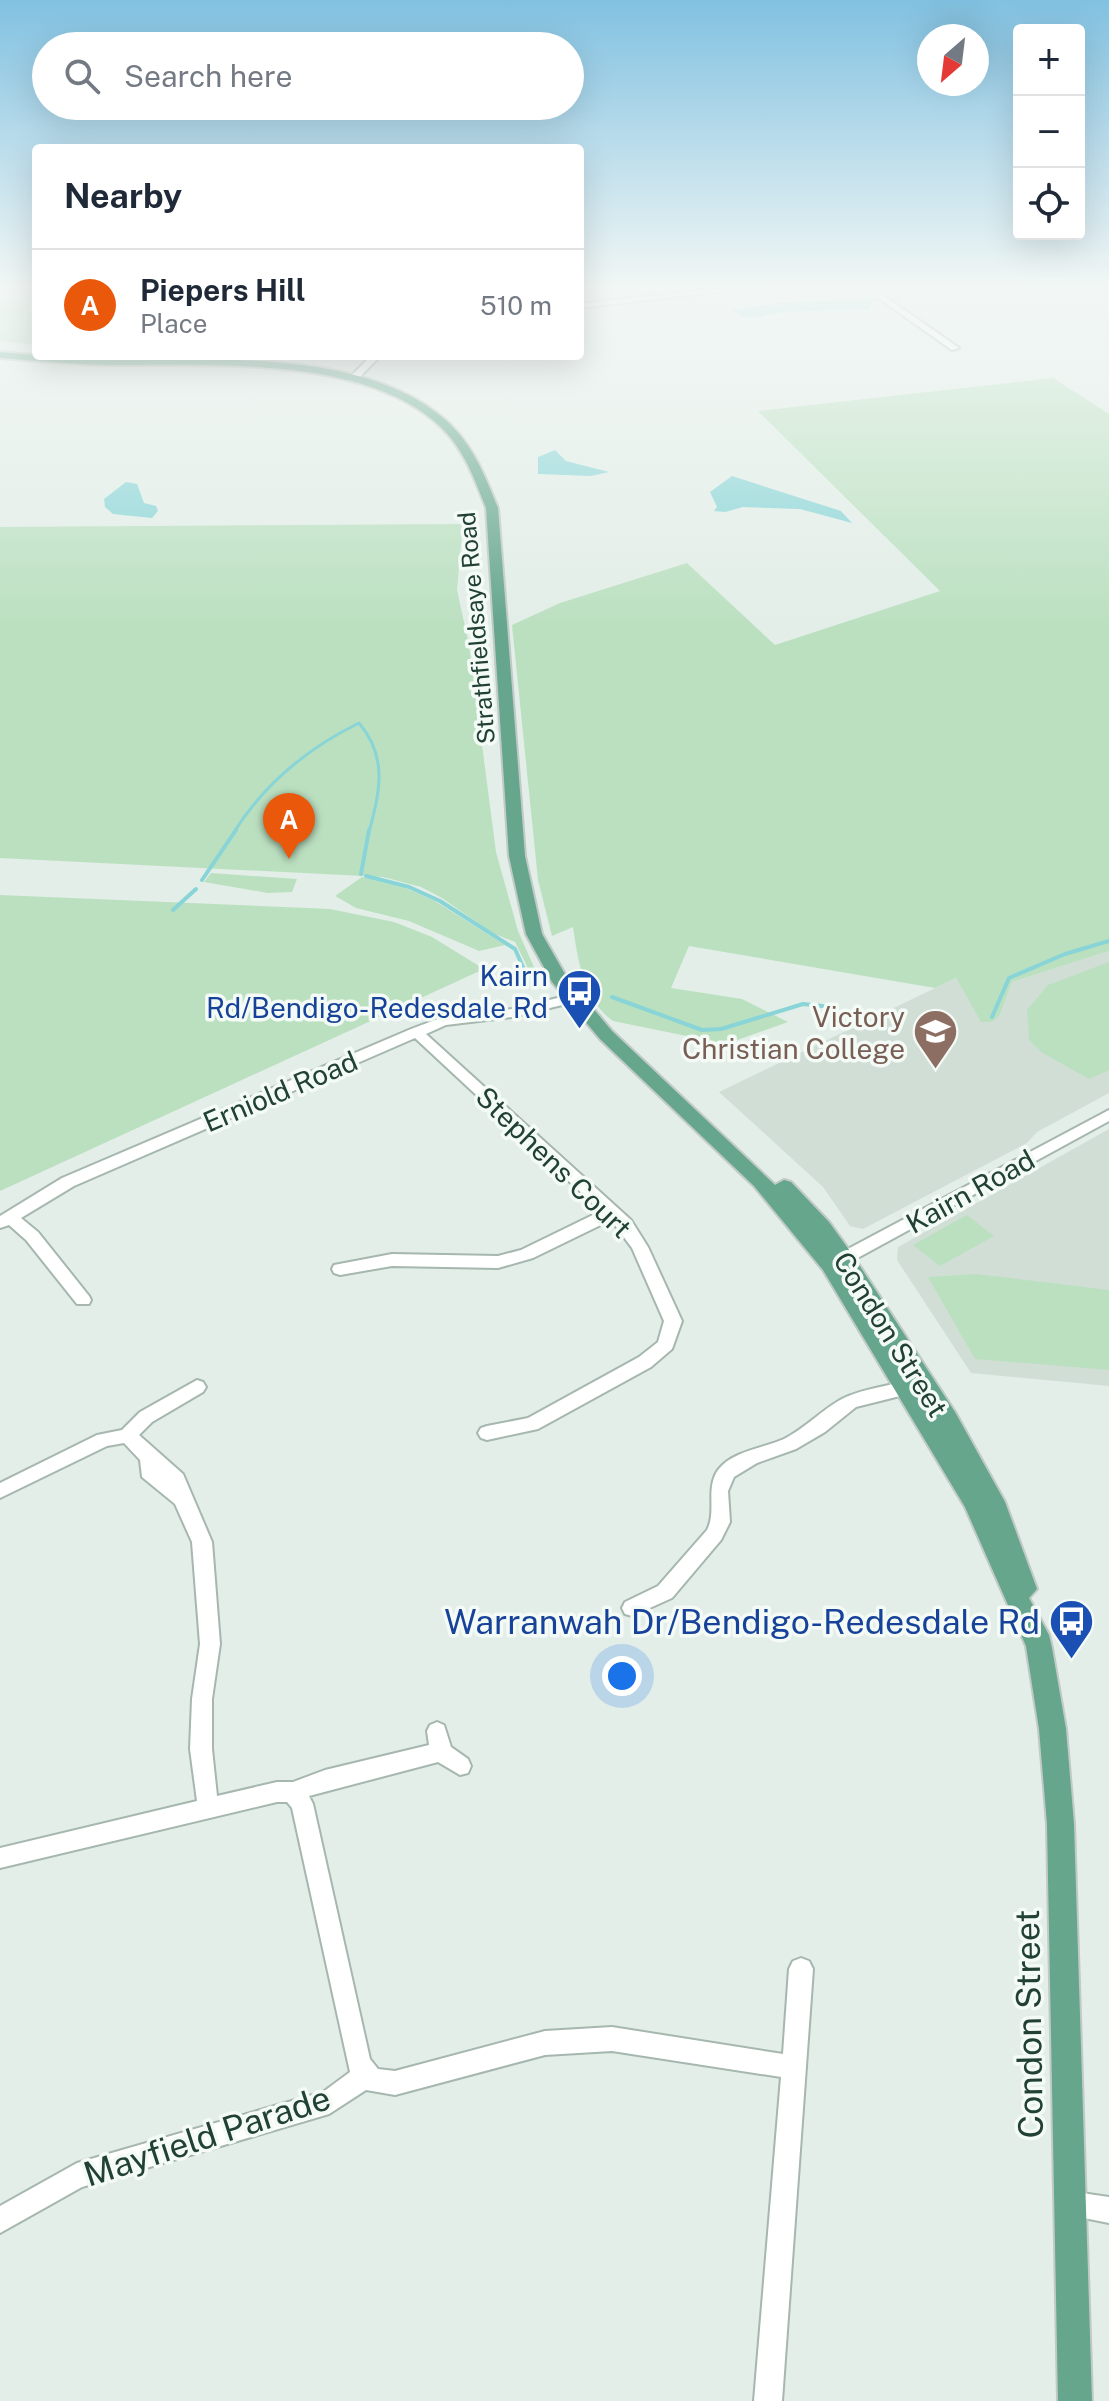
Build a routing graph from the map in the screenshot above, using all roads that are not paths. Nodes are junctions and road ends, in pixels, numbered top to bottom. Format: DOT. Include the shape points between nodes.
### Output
graph roads {
  1 [pos="409,400"];
  2 [pos="574,998"];
  3 [pos="416,1032"];
  4 [pos="1109,1115"];
  5 [pos="614,1212"];
  6 [pos="5,1220"];
  7 [pos="837,1262"];
  8 [pos="340,1269"];
  9 [pos="83,1300"];
  10 [pos="202,1385"];
  11 [pos="906,1388"];
  12 [pos="487,1433"];
  13 [pos="127,1436"];
  14 [pos="0,1491"];
  15 [pos="632,1608"];
  16 [pos="1039,1648"];
  17 [pos="460,1766"];
  18 [pos="293,1792"];
  19 [pos="208,1807"];
  20 [pos="0,1858"];
  21 [pos="801,1969"];
  22 [pos="792,2067"];
  23 [pos="366,2075"];
  24 [pos="1068,2204"];
  25 [pos="1109,2210"];
  26 [pos="0,2220"];
  27 [pos="768,2401"];
  28 [pos="1075,2401"];
  1 -- 2 [label="main road, Strathfieldsaye Road" via="434,415 467,451 487,489 496,538 522,888 540,950"];
  2 -- 3 [label="street, Erniold Road" via="512,1013 450,1019"];
  2 -- 7 [label="main road, Condon Street"];
  3 -- 5 [label="street, Stephens Court"];
  3 -- 6 [label="street, Erniold Road" via="68,1182"];
  4 -- 7 [label="street, Kairn Road"];
  5 -- 8 [label="street" via="527,1254 498,1262 392,1260"];
  5 -- 12 [label="street, Stephens Court" via="636,1240 672,1314 670,1338 654,1356 546,1417"];
  6 -- 9 [label="street" via="27,1230"];
  7 -- 11 [label="main road, Condon Street"];
  7 -- 16 [label="main road, Condon Street" via="978,1474 1016,1554"];
  10 -- 13 [label="street" via="146,1417"];
  11 -- 15 [label="street" via="850,1402 790,1444 726,1473 719,1491 721,1522 714,1535 665,1592"];
  11 -- 16 [label="main road, Condon Street" via="992,1537"];
  13 -- 14 [label="street" via="103,1440"];
  13 -- 19 [label="street" via="149,1458 149,1472 182,1499 199,1530 210,1644 201,1749"];
  16 -- 24 [label="main road, Condon Street" via="1062,1818"];
  17 -- 18 [label="street" via="439,1742"];
  18 -- 19 [label="street"];
  18 -- 23 [label="street" via="302,1804 359,2065"];
  19 -- 20 [label="street"];
  21 -- 22 [label="street"];
  22 -- 23 [label="street, Mayfield Parade" via="612,2039 545,2043 395,2083"];
  22 -- 27 [label="street"];
  23 -- 26 [label="street, Mayfield Parade" via="329,2102 77,2176"];
  24 -- 25 [label="street"];
  24 -- 28 [label="main road, Condon Street"];
}
